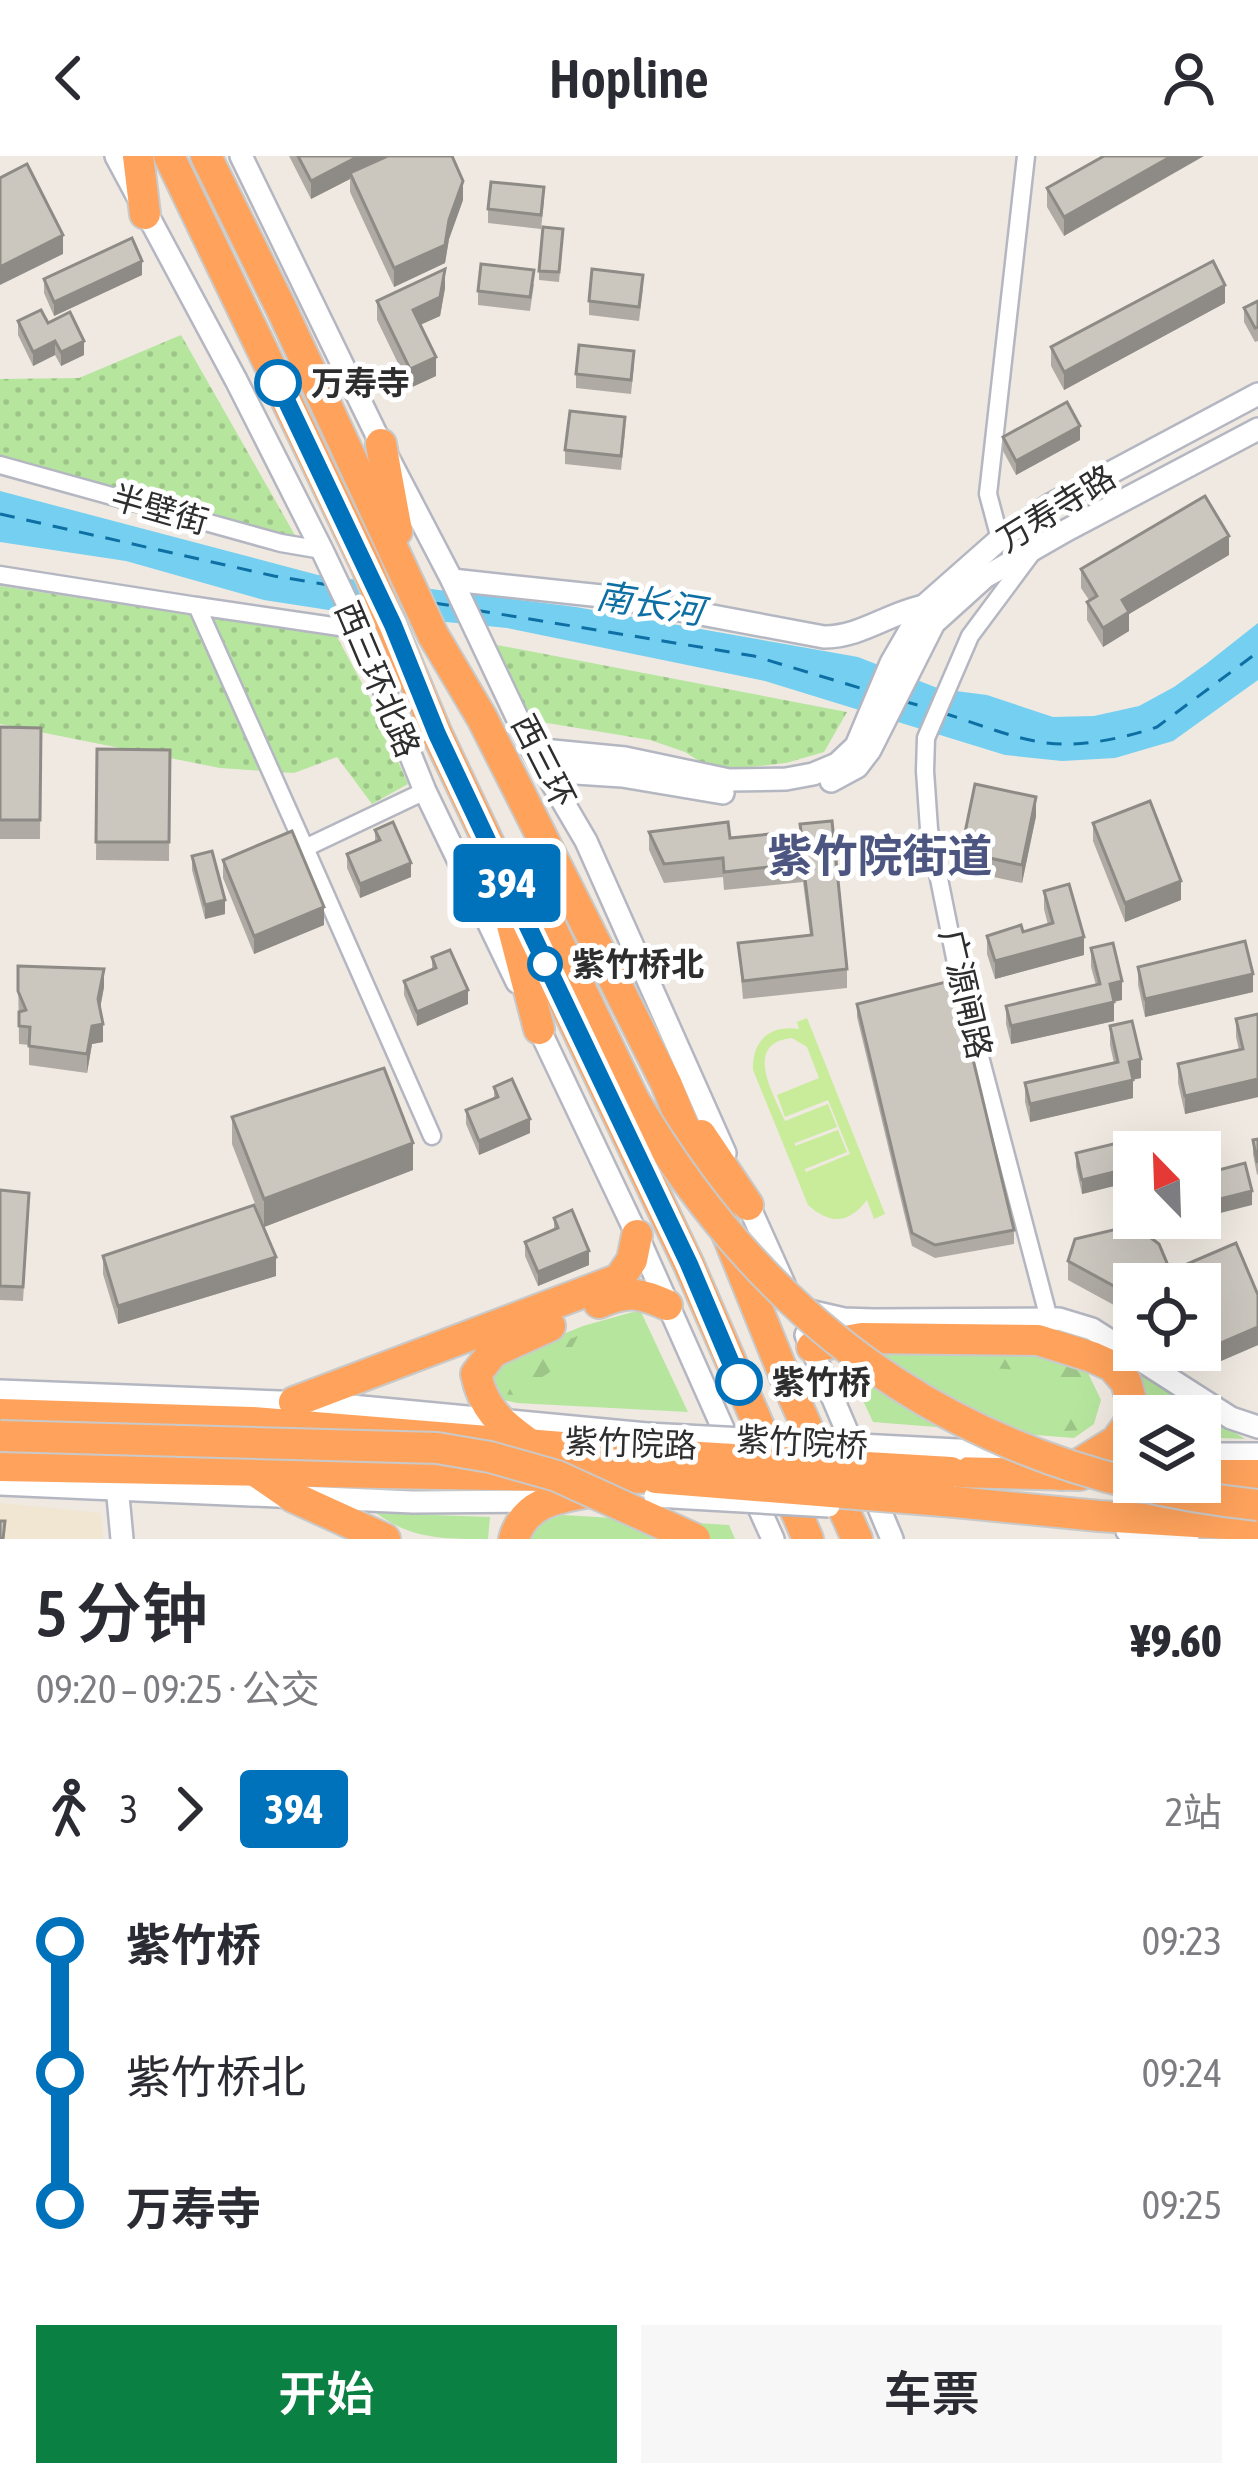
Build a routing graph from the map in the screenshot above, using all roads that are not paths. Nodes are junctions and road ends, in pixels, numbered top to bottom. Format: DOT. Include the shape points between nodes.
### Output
graph roads {
  1 [pos="116,156"];
  2 [pos="138,156"];
  3 [pos="170,156"];
  4 [pos="206,156"];
  5 [pos="242,156"];
  6 [pos="1026,156"];
  7 [pos="145,214"];
  8 [pos="1258,394"];
  9 [pos="1258,429"];
  10 [pos="381,443"];
  11 [pos="0,465"];
  12 [pos="1000,539"];
  13 [pos="1034,549"];
  14 [pos="325,556"];
  15 [pos="404,572"];
  16 [pos="0,575"];
  17 [pos="452,580"];
  18 [pos="924,606"];
  19 [pos="197,607"];
  20 [pos="393,625"];
  21 [pos="360,630"];
  22 [pos="900,666"];
  23 [pos="874,723"];
  24 [pos="532,748"];
  25 [pos="545,771"];
  26 [pos="425,791"];
  27 [pos="305,848"];
  28 [pos="494,855"];
  29 [pos="539,1029"];
  30 [pos="648,1092"];
  31 [pos="432,1136"];
  32 [pos="748,1205"];
  33 [pos="637,1235"];
  34 [pos="668,1304"];
  35 [pos="795,1307"];
  36 [pos="1049,1319"];
  37 [pos="812,1347"];
  38 [pos="16,1394"];
  39 [pos="294,1402"];
  40 [pos="0,1414"];
  41 [pos="137,1418"];
  42 [pos="496,1420"];
  43 [pos="1258,1427"];
  44 [pos="0,1436"];
  45 [pos="530,1444"];
  46 [pos="0,1448"];
  47 [pos="1098,1453"];
  48 [pos="1113,1453"];
  49 [pos="1221,1454"];
  50 [pos="1258,1454"];
  51 [pos="652,1465"];
  52 [pos="0,1466"];
  53 [pos="1113,1467"];
  54 [pos="255,1471"];
  55 [pos="1113,1474"];
  56 [pos="1060,1475"];
  57 [pos="1221,1475"];
  58 [pos="1258,1475"];
  59 [pos="116,1479"];
  60 [pos="0,1484"];
  61 [pos="952,1484"];
  62 [pos="1221,1490"];
  63 [pos="1258,1492"];
  64 [pos="292,1497"];
  65 [pos="554,1501"];
  66 [pos="1258,1505"];
  67 [pos="1258,1526"];
  68 [pos="1113,1528"];
  69 [pos="122,1539"];
  70 [pos="385,1539"];
  71 [pos="514,1539"];
  72 [pos="663,1539"];
  73 [pos="695,1539"];
  74 [pos="773,1539"];
  75 [pos="808,1539"];
  76 [pos="857,1539"];
  77 [pos="892,1539"];
  78 [pos="1189,1539"];
  1 -- 7 [label="street, 西三环北路"];
  2 -- 7 [label="highway"];
  3 -- 20 [label="highway"];
  4 -- 15 [label="highway"];
  5 -- 10 [label="street"];
  6 -- 12 [label="street" via="988,494"];
  7 -- 14 [label="street, 西三环北路"];
  8 -- 12 [label="street, 万寿寺路"];
  9 -- 13 [label="street, 万寿寺路"];
  10 -- 15 [label="highway"];
  10 -- 17 [label="street"];
  11 -- 14 [label="street, 半壁街"];
  12 -- 18 [label="street, 万寿寺路"];
  13 -- 22 [label="street, 万寿寺路" via="985,577"];
  13 -- 36 [label="street, 广源闸路" via="970,636 926,738 929,829 958,973"];
  14 -- 21 [label="street, 西三环北路"];
  15 -- 30 [label="highway"];
  16 -- 19 [label="street"];
  17 -- 18 [label="street" via="611,597 824,637"];
  17 -- 24 [label="street"];
  18 -- 22 [label="street, 万寿寺路"];
  19 -- 21 [label="street"];
  19 -- 27 [label="street"];
  20 -- 28 [label="highway"];
  20 -- 30 [label="highway"];
  21 -- 26 [label="street, 西三环北路"];
  22 -- 23 [label="street"];
  23 -- 24 [label="street" via="837,764 786,779 729,780"];
  23 -- 25 [label="street" via="870,750 856,767 835,780 769,794"];
  24 -- 25 [label="street"];
  25 -- 32 [label="street" via="586,841"];
  26 -- 27 [label="street"];
  26 -- 29 [label="street, 西三环北路"];
  27 -- 31 [label="street"];
  28 -- 29 [label="highway"];
  28 -- 75 [label="highway" via="689,1264"];
  29 -- 33 [label="street, 西三环北路"];
  30 -- 32 [label="highway"];
  30 -- 53 [label="highway, bridge" via="694,1175 812,1305 953,1404"];
  30 -- 66 [label="highway, bridge" via="688,1187 746,1256 842,1346 919,1399 964,1425 1110,1479"];
  30 -- 76 [label="highway"];
  32 -- 35 [label="street"];
  33 -- 34 [label="street, 西三环北路"];
  33 -- 39 [label="highway" via="619,1279"];
  34 -- 42 [label="highway" via="636,1292 614,1296 493,1352 476,1375"];
  34 -- 74 [label="street, 西三环北路"];
  35 -- 36 [label="street" via="844,1319"];
  35 -- 37 [label="street"];
  36 -- 43 [label="street" via="1092,1328 1231,1418"];
  37 -- 47 [label="highway" via="862,1338 1038,1340 1093,1357 1126,1382 1132,1403 1129,1423"];
  37 -- 77 [label="street"];
  38 -- 39 [label="street, 紫竹院路"];
  38 -- 41 [label="highway"];
  39 -- 42 [label="street, 紫竹院路"];
  40 -- 41 [label="highway, 紫竹院路"];
  41 -- 45 [label="highway, 紫竹院路"];
  42 -- 45 [label="highway"];
  42 -- 51 [label="street, 紫竹院路"];
  44 -- 73 [label="highway, bridge" via="437,1448 556,1476"];
  45 -- 51 [label="highway, 紫竹院路"];
  46 -- 72 [label="highway" via="436,1460 528,1480"];
  47 -- 48 [label="street, 紫竹院路"];
  47 -- 56 [label="highway"];
  47 -- 61 [label="street, 紫竹院路"];
  49 -- 50 [label="street"];
  51 -- 54 [label="highway, 紫竹院路"];
  51 -- 61 [label="highway, 紫竹院路, bridge"];
  51 -- 61 [label="street, 紫竹院路, bridge"];
  51 -- 65 [label="highway"];
  52 -- 59 [label="highway, 紫竹院路"];
  54 -- 59 [label="highway, 紫竹院路"];
  54 -- 64 [label="highway"];
  55 -- 56 [label="highway, 紫竹院路"];
  56 -- 61 [label="highway, 紫竹院路"];
  57 -- 58 [label="highway"];
  59 -- 60 [label="street, 紫竹院路"];
  59 -- 64 [label="street, 紫竹院路"];
  59 -- 69 [label="street"];
  61 -- 68 [label="highway, 紫竹院路"];
  62 -- 63 [label="highway"];
  64 -- 65 [label="street, 紫竹院路"];
  64 -- 70 [label="highway"];
  65 -- 71 [label="highway" via="532,1509"];
  67 -- 68 [label="highway, 紫竹院路"];
  68 -- 78 [label="street, 紫竹院路"];
}
